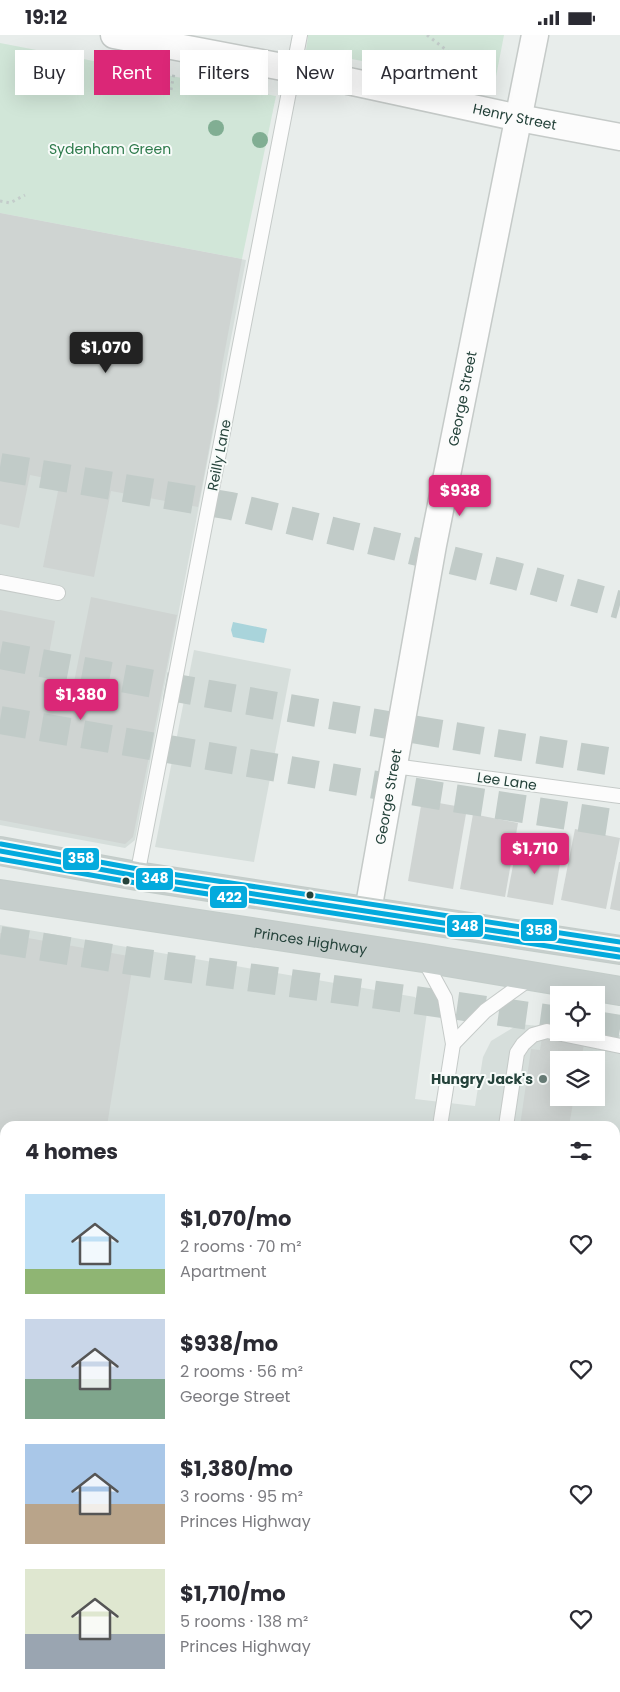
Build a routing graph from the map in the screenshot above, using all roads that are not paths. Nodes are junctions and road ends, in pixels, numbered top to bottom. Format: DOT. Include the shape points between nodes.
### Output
graph roads {
  1 [pos="114,35"];
  2 [pos="300,35"];
  3 [pos="535,35"];
  4 [pos="297,50"];
  5 [pos="278,66"];
  6 [pos="352,82"];
  7 [pos="288,95"];
  8 [pos="519,118"];
  9 [pos="620,137"];
  10 [pos="0,582"];
  11 [pos="58,593"];
  12 [pos="394,766"];
  13 [pos="620,796"];
  14 [pos="0,851"];
  15 [pos="137,876"];
  16 [pos="0,894"];
  17 [pos="368,911"];
  18 [pos="620,950"];
  19 [pos="423,958"];
  20 [pos="532,977"];
  21 [pos="620,991"];
  22 [pos="453,1044"];
  23 [pos="620,1046"];
  24 [pos="441,1121"];
  25 [pos="507,1121"];
  1 -- 5 [label="street, Henry Street"];
  2 -- 4 [label="lane, Reilly Lane"];
  3 -- 8 [label="street, George Street"];
  6 -- 8 [label="street, Henry Street"];
  7 -- 15 [label="lane, Reilly Lane"];
  8 -- 9 [label="street, Henry Street"];
  8 -- 12 [label="street, George Street" via="433,545"];
  10 -- 11 [label="lane"];
  12 -- 13 [label="lane, Lee Lane"];
  12 -- 17 [label="street, George Street"];
  14 -- 15 [label="highway"];
  15 -- 17 [label="highway"];
  16 -- 19 [label="highway, Princes Highway"];
  17 -- 18 [label="highway"];
  19 -- 20 [label="highway, Princes Highway"];
  19 -- 22 [label="lane" via="445,998"];
  20 -- 21 [label="highway, Princes Highway"];
  20 -- 22 [label="lane" via="485,1011"];
  22 -- 24 [label="lane"];
  23 -- 25 [label="lane" via="547,1031 533,1035 517,1053"];
}
